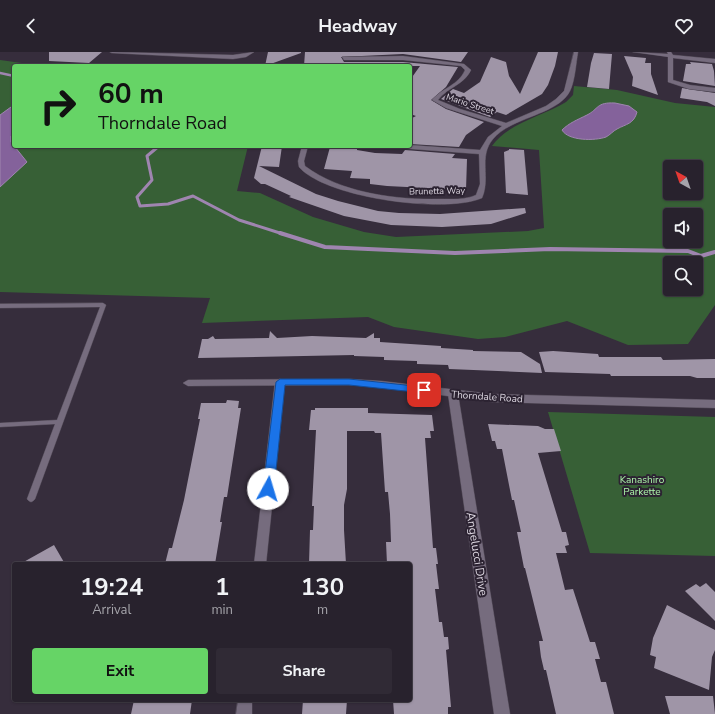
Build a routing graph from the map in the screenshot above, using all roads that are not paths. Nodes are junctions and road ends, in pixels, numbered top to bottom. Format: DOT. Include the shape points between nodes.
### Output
graph roads {
  1 [pos="112,52"];
  2 [pos="252,52"];
  3 [pos="576,52"];
  4 [pos="635,52"];
  5 [pos="670,54"];
  6 [pos="344,55"];
  7 [pos="715,62"];
  8 [pos="715,90"];
  9 [pos="506,125"];
  10 [pos="412,147"];
  11 [pos="304,148"];
  12 [pos="482,152"];
  13 [pos="0,306"];
  14 [pos="280,382"];
  15 [pos="188,383"];
  16 [pos="453,394"];
  17 [pos="715,404"];
  18 [pos="59,422"];
  19 [pos="0,425"];
  20 [pos="31,499"];
  21 [pos="260,562"];
  22 [pos="245,702"];
  23 [pos="244,714"];
  24 [pos="502,714"];
  1 -- 2 [label="street" via="244,56"];
  3 -- 9 [label="street" via="564,95 554,103"];
  4 -- 5 [label="street"];
  5 -- 7 [label="street"];
  5 -- 8 [label="street" via="670,81 689,87"];
  6 -- 9 [label="street, Mario Street" via="462,65 468,70 466,77 458,85 438,95 436,100"];
  9 -- 12 [label="street" via="488,140"];
  10 -- 12 [label="street"];
  11 -- 12 [label="street, Brunetta Way" via="301,161 307,172 345,190 402,201 457,201 479,196 483,184"];
  13 -- 18 [label="lane" via="103,305"];
  14 -- 15 [label="street, Thorndale Road"];
  14 -- 16 [label="street, Thorndale Road" via="381,384"];
  14 -- 21 [label="street"];
  16 -- 17 [label="street, Thorndale Road" via="492,398"];
  16 -- 24 [label="street, Angelucci Drive"];
  18 -- 19 [label="lane"];
  18 -- 20 [label="lane"];
  22 -- 23 [label="street"];
}
